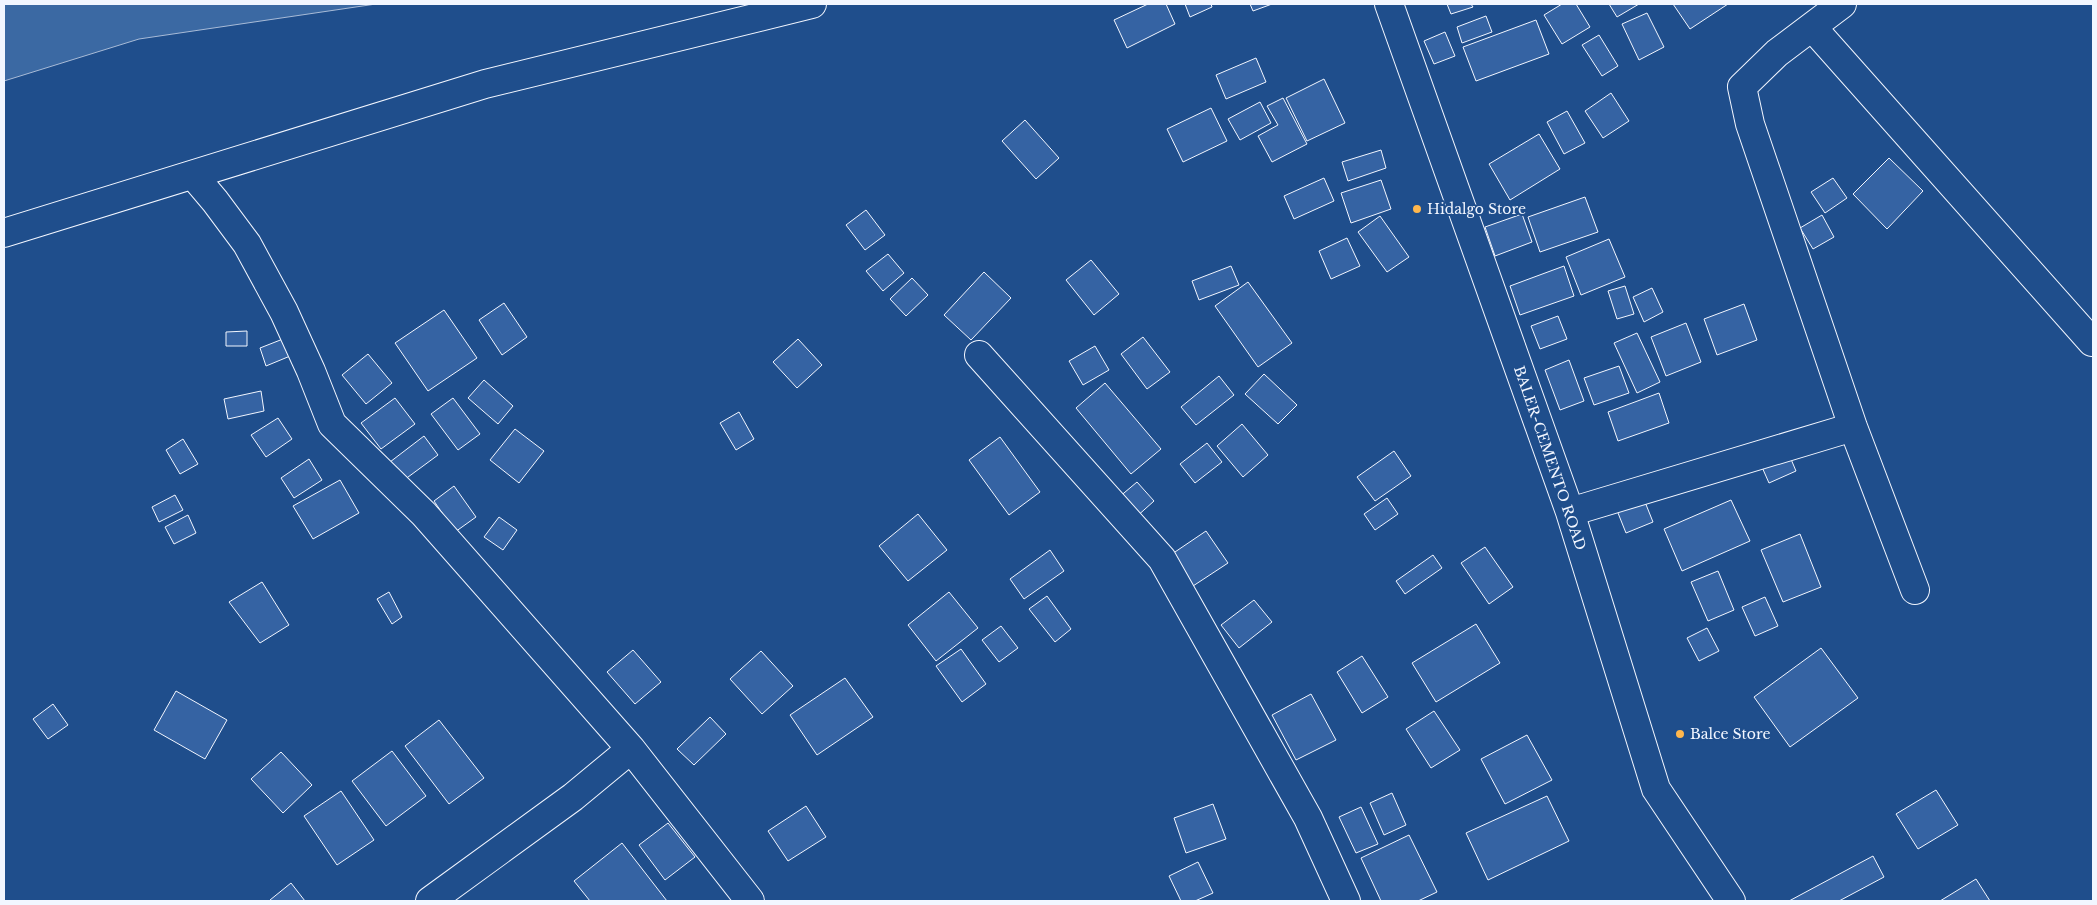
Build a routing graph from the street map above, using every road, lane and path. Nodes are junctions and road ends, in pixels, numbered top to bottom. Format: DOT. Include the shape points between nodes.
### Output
graph roads {
  1 [pos="812,4"];
  2 [pos="1389,4"];
  3 [pos="1842,4"];
  4 [pos="1812,27"];
  5 [pos="193,175"];
  6 [pos="4,233"];
  7 [pos="2092,342"];
  8 [pos="979,355"];
  9 [pos="1853,426"];
  10 [pos="1570,512"];
  11 [pos="1915,590"];
  12 [pos="632,749"];
  13 [pos="430,901"];
  14 [pos="750,901"];
  15 [pos="1346,901"];
  16 [pos="1731,901"];
  1 -- 5 [label="street" via="485,84"];
  2 -- 10 [label="street, BALER-CEMENTO ROAD"];
  3 -- 4 [label="street"];
  4 -- 7 [label="street"];
  4 -- 9 [label="street" via="1742,87 1750,124"];
  5 -- 6 [label="street"];
  5 -- 12 [label="street" via="247,244 284,312 332,424 424,514"];
  8 -- 15 [label="street" via="1162,559 1308,818"];
  9 -- 10 [label="street"];
  9 -- 11 [label="street"];
  10 -- 16 [label="street, BALER-CEMENTO ROAD" via="1656,789"];
  12 -- 13 [label="street" via="573,797"];
  12 -- 14 [label="street"];
}
